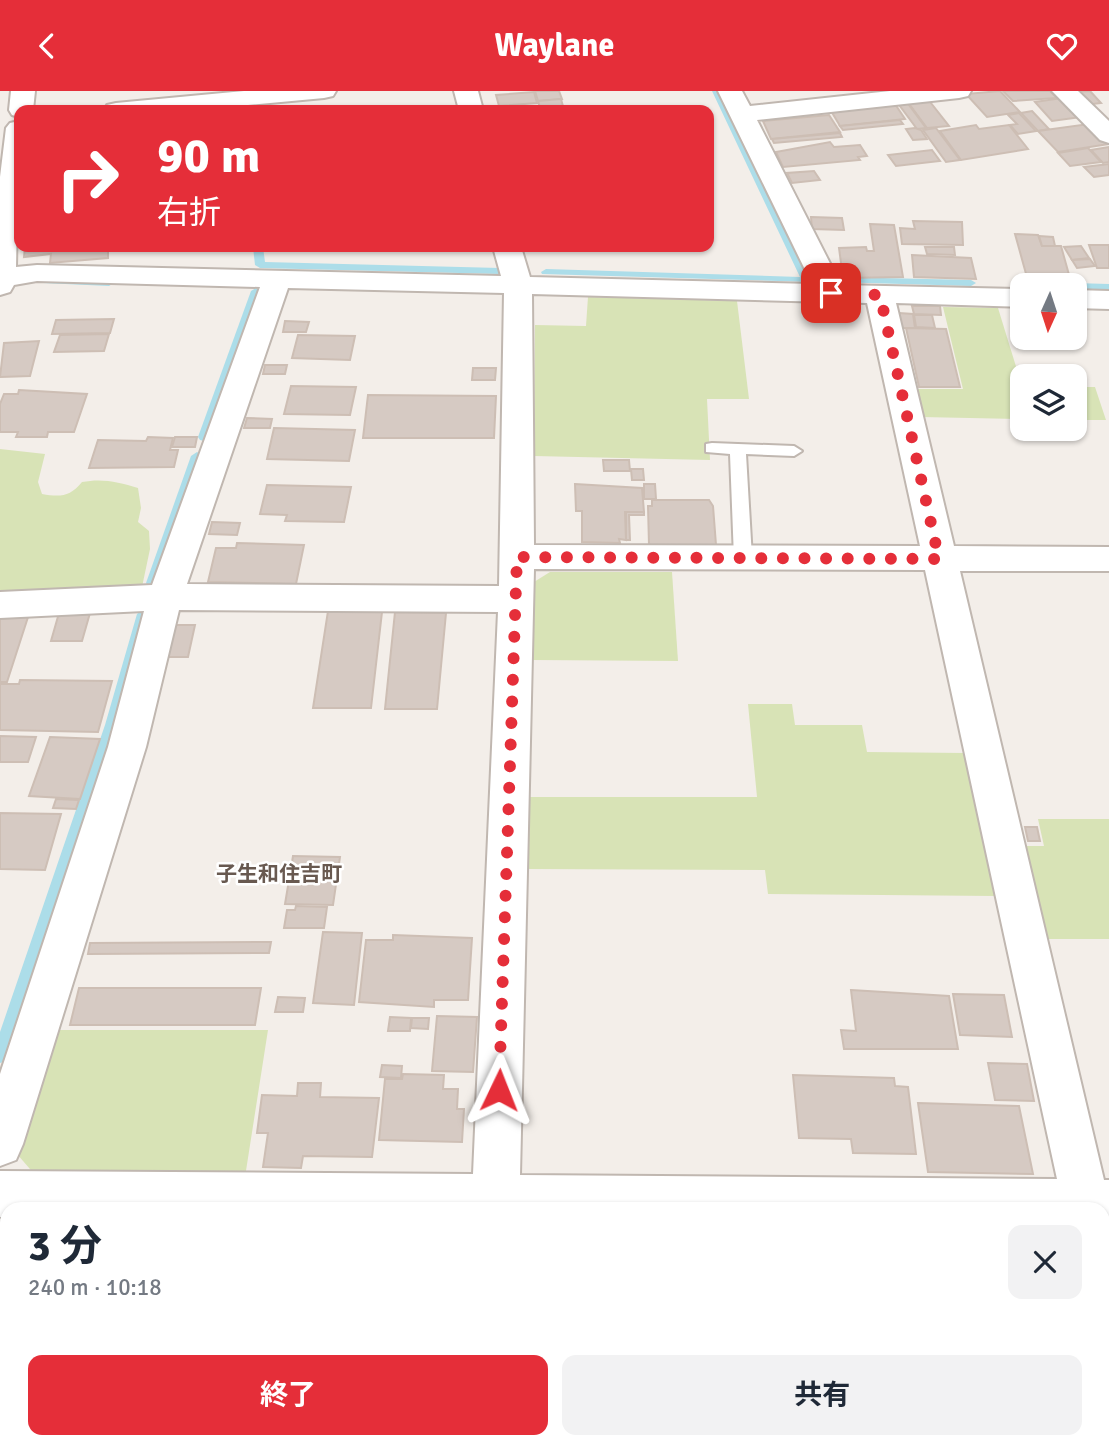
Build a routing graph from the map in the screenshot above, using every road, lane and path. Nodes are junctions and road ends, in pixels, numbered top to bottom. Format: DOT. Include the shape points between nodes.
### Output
graph roads {
  1 [pos="324,91"];
  2 [pos="959,91"];
  3 [pos="1064,91"];
  4 [pos="182,98"];
  5 [pos="736,103"];
  6 [pos="144,105"];
  7 [pos="1109,135"];
  8 [pos="14,170"];
  9 [pos="508,252"];
  10 [pos="277,279"];
  11 [pos="1,281"];
  12 [pos="518,286"];
  13 [pos="831,293"];
  14 [pos="880,295"];
  15 [pos="1010,298"];
  16 [pos="1087,299"];
  17 [pos="1109,300"];
  18 [pos="712,448"];
  19 [pos="738,449"];
  20 [pos="794,451"];
  21 [pos="517,557"];
  22 [pos="743,558"];
  23 [pos="939,559"];
  24 [pos="1109,559"];
  25 [pos="165,597"];
  26 [pos="516,599"];
  27 [pos="0,605"];
  28 [pos="0,1144"];
  29 [pos="0,1194"];
  30 [pos="396,1202"];
  31 [pos="495,1202"];
  32 [pos="1093,1202"];
  1 -- 4 [label="street"];
  2 -- 5 [label="street"];
  3 -- 7 [label="street"];
  4 -- 6 [label="street"];
  5 -- 13 [label="street"];
  8 -- 11 [label="street"];
  9 -- 12 [label="street"];
  10 -- 11 [label="street" via="37,273"];
  10 -- 12 [label="street"];
  10 -- 25 [label="street"];
  12 -- 13 [label="street"];
  12 -- 21 [label="street"];
  13 -- 14 [label="street"];
  14 -- 15 [label="street"];
  14 -- 23 [label="street"];
  16 -- 17 [label="street"];
  18 -- 19 [label="lane"];
  19 -- 20 [label="lane"];
  19 -- 22 [label="lane"];
  21 -- 22 [label="street"];
  21 -- 26 [label="street"];
  22 -- 23 [label="street"];
  23 -- 24 [label="street"];
  23 -- 32 [label="street"];
  25 -- 26 [label="street"];
  25 -- 27 [label="street"];
  25 -- 28 [label="street" via="127,747"];
  26 -- 31 [label="street"];
  29 -- 30 [label="street"];
}
